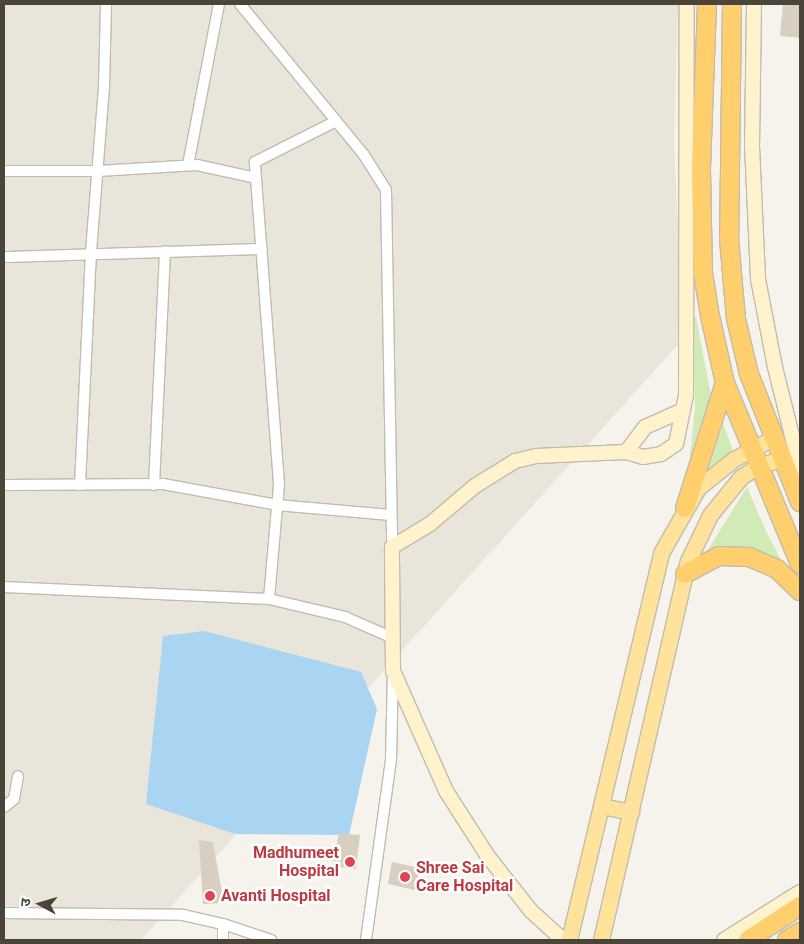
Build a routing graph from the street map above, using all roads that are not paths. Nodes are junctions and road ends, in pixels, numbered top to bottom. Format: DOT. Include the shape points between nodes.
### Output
graph roads {
  1 [pos="106,4"];
  2 [pos="219,4"];
  3 [pos="240,4"];
  4 [pos="687,4"];
  5 [pos="707,4"];
  6 [pos="732,4"];
  7 [pos="754,4"];
  8 [pos="336,121"];
  9 [pos="188,165"];
  10 [pos="4,171"];
  11 [pos="98,171"];
  12 [pos="256,178"];
  13 [pos="262,249"];
  14 [pos="165,251"];
  15 [pos="91,252"];
  16 [pos="4,257"];
  17 [pos="726,383"];
  18 [pos="681,411"];
  19 [pos="773,438"];
  20 [pos="626,452"];
  21 [pos="754,458"];
  22 [pos="781,459"];
  23 [pos="800,468"];
  24 [pos="4,485"];
  25 [pos="80,485"];
  26 [pos="154,485"];
  27 [pos="800,502"];
  28 [pos="278,504"];
  29 [pos="685,508"];
  30 [pos="391,515"];
  31 [pos="392,547"];
  32 [pos="800,564"];
  33 [pos="685,574"];
  34 [pos="4,587"];
  35 [pos="800,591"];
  36 [pos="269,599"];
  37 [pos="393,638"];
  38 [pos="392,671"];
  39 [pos="18,776"];
  40 [pos="4,806"];
  41 [pos="601,806"];
  42 [pos="631,812"];
  43 [pos="800,892"];
  44 [pos="800,906"];
  45 [pos="4,913"];
  46 [pos="223,924"];
  47 [pos="800,932"];
  48 [pos="223,940"];
  49 [pos="271,940"];
  50 [pos="366,940"];
  51 [pos="563,940"];
  52 [pos="569,940"];
  53 [pos="601,940"];
  54 [pos="724,940"];
  55 [pos="748,940"];
  56 [pos="787,940"];
  1 -- 11 [label="street"];
  2 -- 9 [label="street"];
  3 -- 8 [label="street"];
  4 -- 18 [label="street" via="686,395"];
  5 -- 17 [label="highway" via="701,171 703,273"];
  6 -- 19 [label="highway" via="729,230 736,319 749,374"];
  7 -- 23 [label="street" via="752,146 758,280 774,367"];
  8 -- 12 [label="street" via="255,162"];
  8 -- 30 [label="street" via="386,190"];
  9 -- 11 [label="street"];
  9 -- 12 [label="street"];
  10 -- 11 [label="street"];
  11 -- 15 [label="street"];
  12 -- 13 [label="street"];
  13 -- 14 [label="street"];
  13 -- 28 [label="street" via="280,484"];
  14 -- 15 [label="street"];
  14 -- 26 [label="street"];
  15 -- 16 [label="street"];
  15 -- 25 [label="street"];
  17 -- 21 [label="highway"];
  17 -- 29 [label="highway"];
  18 -- 20 [label="street" via="645,427"];
  18 -- 20 [label="street" via="681,429 676,444 661,454 642,457"];
  19 -- 21 [label="main road"];
  19 -- 22 [label="highway"];
  20 -- 31 [label="street" via="515,460 475,486 430,524"];
  21 -- 22 [label="main road"];
  21 -- 29 [label="main road" via="706,481"];
  21 -- 32 [label="highway"];
  21 -- 33 [label="main road" via="710,515"];
  22 -- 27 [label="highway"];
  24 -- 25 [label="street"];
  25 -- 26 [label="street"];
  26 -- 28 [label="street"];
  28 -- 30 [label="street"];
  28 -- 36 [label="street"];
  29 -- 41 [label="main road" via="661,553"];
  30 -- 31 [label="street"];
  31 -- 37 [label="street"];
  33 -- 35 [label="highway" via="718,556 749,557 777,569"];
  33 -- 42 [label="main road"];
  34 -- 36 [label="street"];
  36 -- 37 [label="street" via="345,617"];
  37 -- 38 [label="street"];
  38 -- 50 [label="street" via="391,759"];
  38 -- 51 [label="street" via="451,799 487,855 531,911"];
  39 -- 40 [label="street" via="14,799"];
  41 -- 42 [label="main road"];
  41 -- 52 [label="main road"];
  42 -- 53 [label="main road"];
  43 -- 54 [label="street"];
  44 -- 55 [label="highway"];
  45 -- 46 [label="street" via="183,915"];
  46 -- 48 [label="street"];
  46 -- 49 [label="street"];
  47 -- 56 [label="highway"];
}
